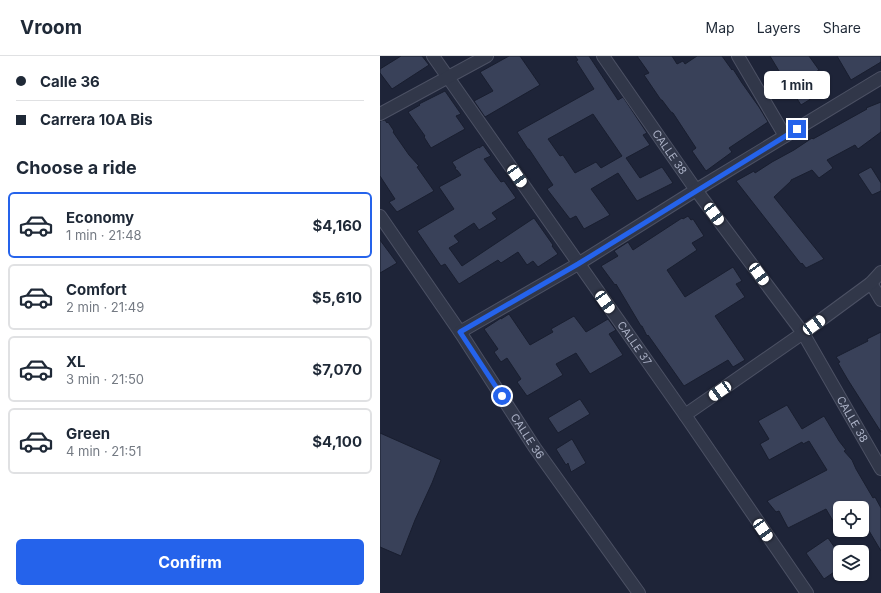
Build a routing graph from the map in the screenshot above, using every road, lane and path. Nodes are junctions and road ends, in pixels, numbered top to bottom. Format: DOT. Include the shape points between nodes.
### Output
graph roads {
  1 [pos="433,56"];
  2 [pos="487,56"];
  3 [pos="603,56"];
  4 [pos="738,56"];
  5 [pos="448,77"];
  6 [pos="881,78"];
  7 [pos="380,114"];
  8 [pos="785,136"];
  9 [pos="696,190"];
  10 [pos="380,216"];
  11 [pos="578,264"];
  12 [pos="881,272"];
  13 [pos="871,284"];
  14 [pos="881,300"];
  15 [pos="460,332"];
  16 [pos="803,333"];
  17 [pos="685,416"];
  18 [pos="881,469"];
  19 [pos="639,593"];
  20 [pos="807,593"];
  1 -- 5 [label="street, CALLE 37"];
  2 -- 5 [label="street"];
  3 -- 9 [label="street, CALLE 38"];
  4 -- 8 [label="street"];
  5 -- 7 [label="street"];
  5 -- 11 [label="street, CALLE 37"];
  6 -- 8 [label="street"];
  8 -- 9 [label="street"];
  9 -- 11 [label="street"];
  9 -- 16 [label="street, CALLE 38"];
  10 -- 15 [label="street, CALLE 36"];
  11 -- 15 [label="street"];
  11 -- 17 [label="street, CALLE 37"];
  12 -- 13 [label="street"];
  13 -- 14 [label="street"];
  13 -- 16 [label="street"];
  15 -- 19 [label="street, CALLE 36" via="535,448"];
  16 -- 17 [label="street"];
  16 -- 18 [label="street, CALLE 38"];
  17 -- 20 [label="street, CALLE 37"];
}
